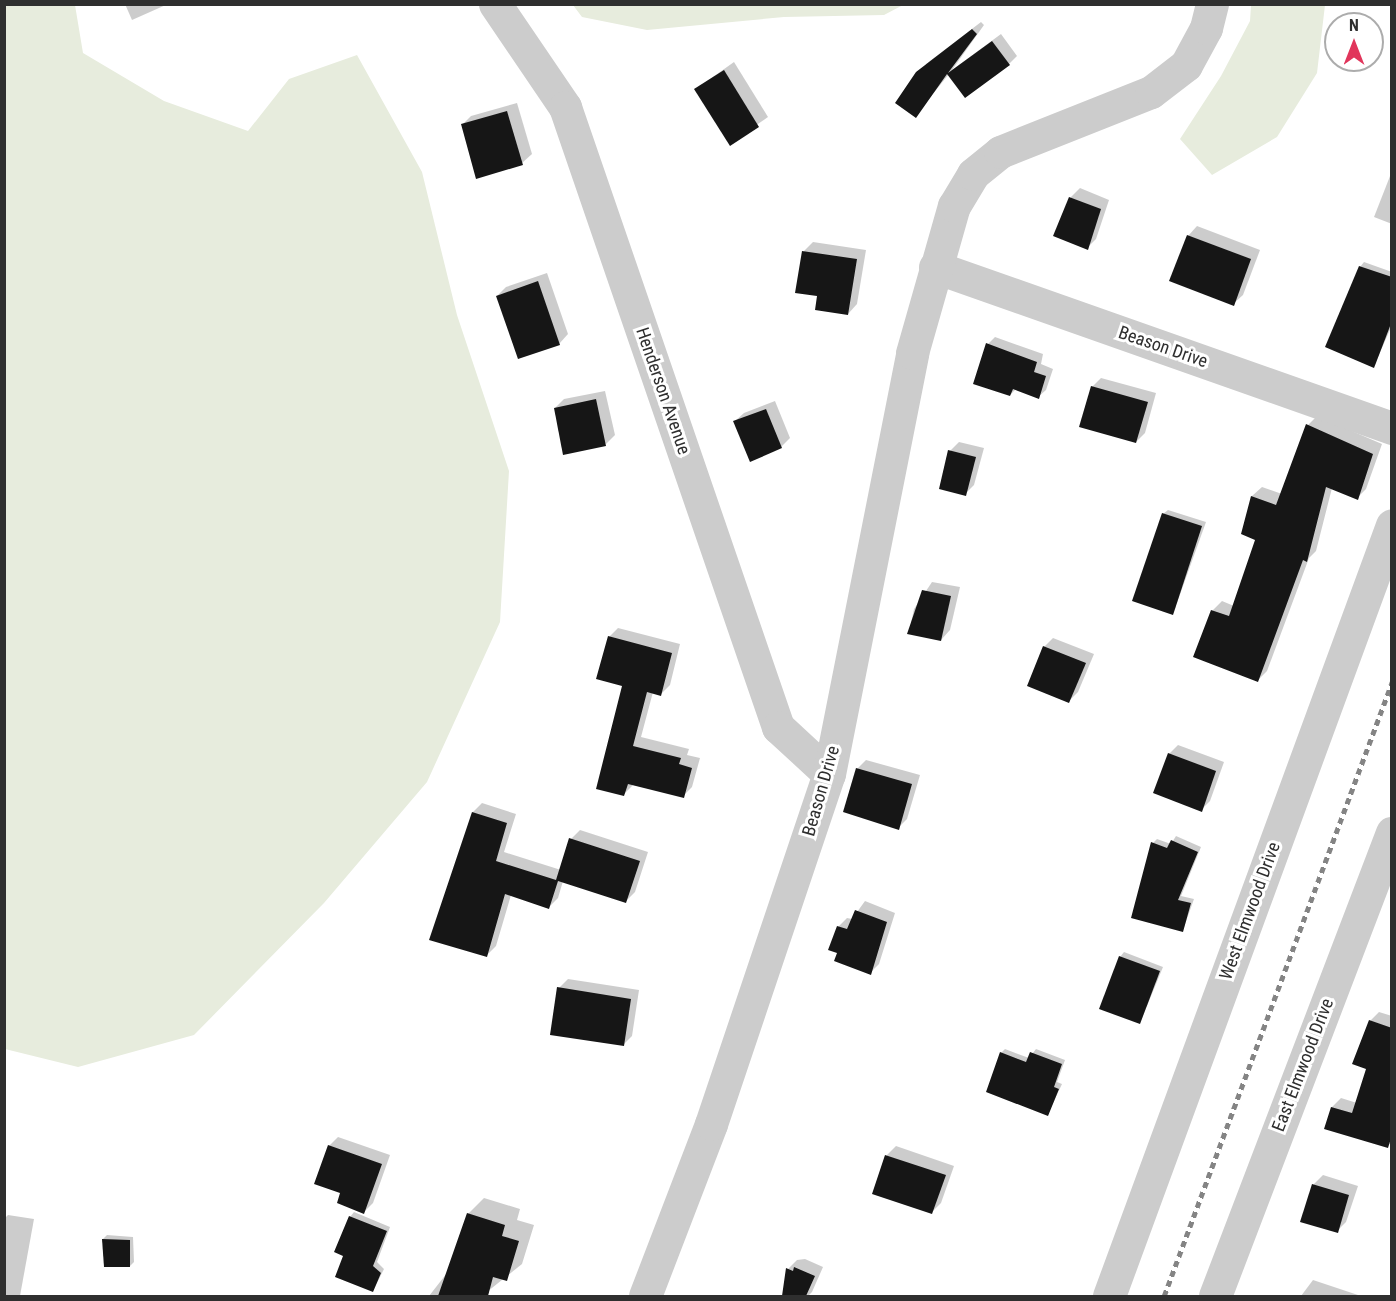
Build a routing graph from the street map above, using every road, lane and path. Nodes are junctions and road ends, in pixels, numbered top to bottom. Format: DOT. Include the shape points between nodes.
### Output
graph roads {
  1 [pos="495,4"];
  2 [pos="1212,4"];
  3 [pos="935,267"];
  4 [pos="1392,428"];
  5 [pos="1392,525"];
  6 [pos="830,774"];
  7 [pos="1392,833"];
  8 [pos="645,1296"];
  9 [pos="1109,1296"];
  10 [pos="1215,1296"];
  1 -- 6 [label="street, Henderson Avenue" via="565,107 778,728"];
  2 -- 3 [label="street, Beason Drive" via="1206,28 1186,65 1151,92 1000,152 973,174 954,206"];
  3 -- 4 [label="street, Beason Drive"];
  3 -- 6 [label="street, Beason Drive" via="912,353"];
  5 -- 9 [label="street, West Elmwood Drive"];
  6 -- 8 [label="street, Beason Drive" via="711,1124"];
  7 -- 10 [label="street, East Elmwood Drive"];
}
